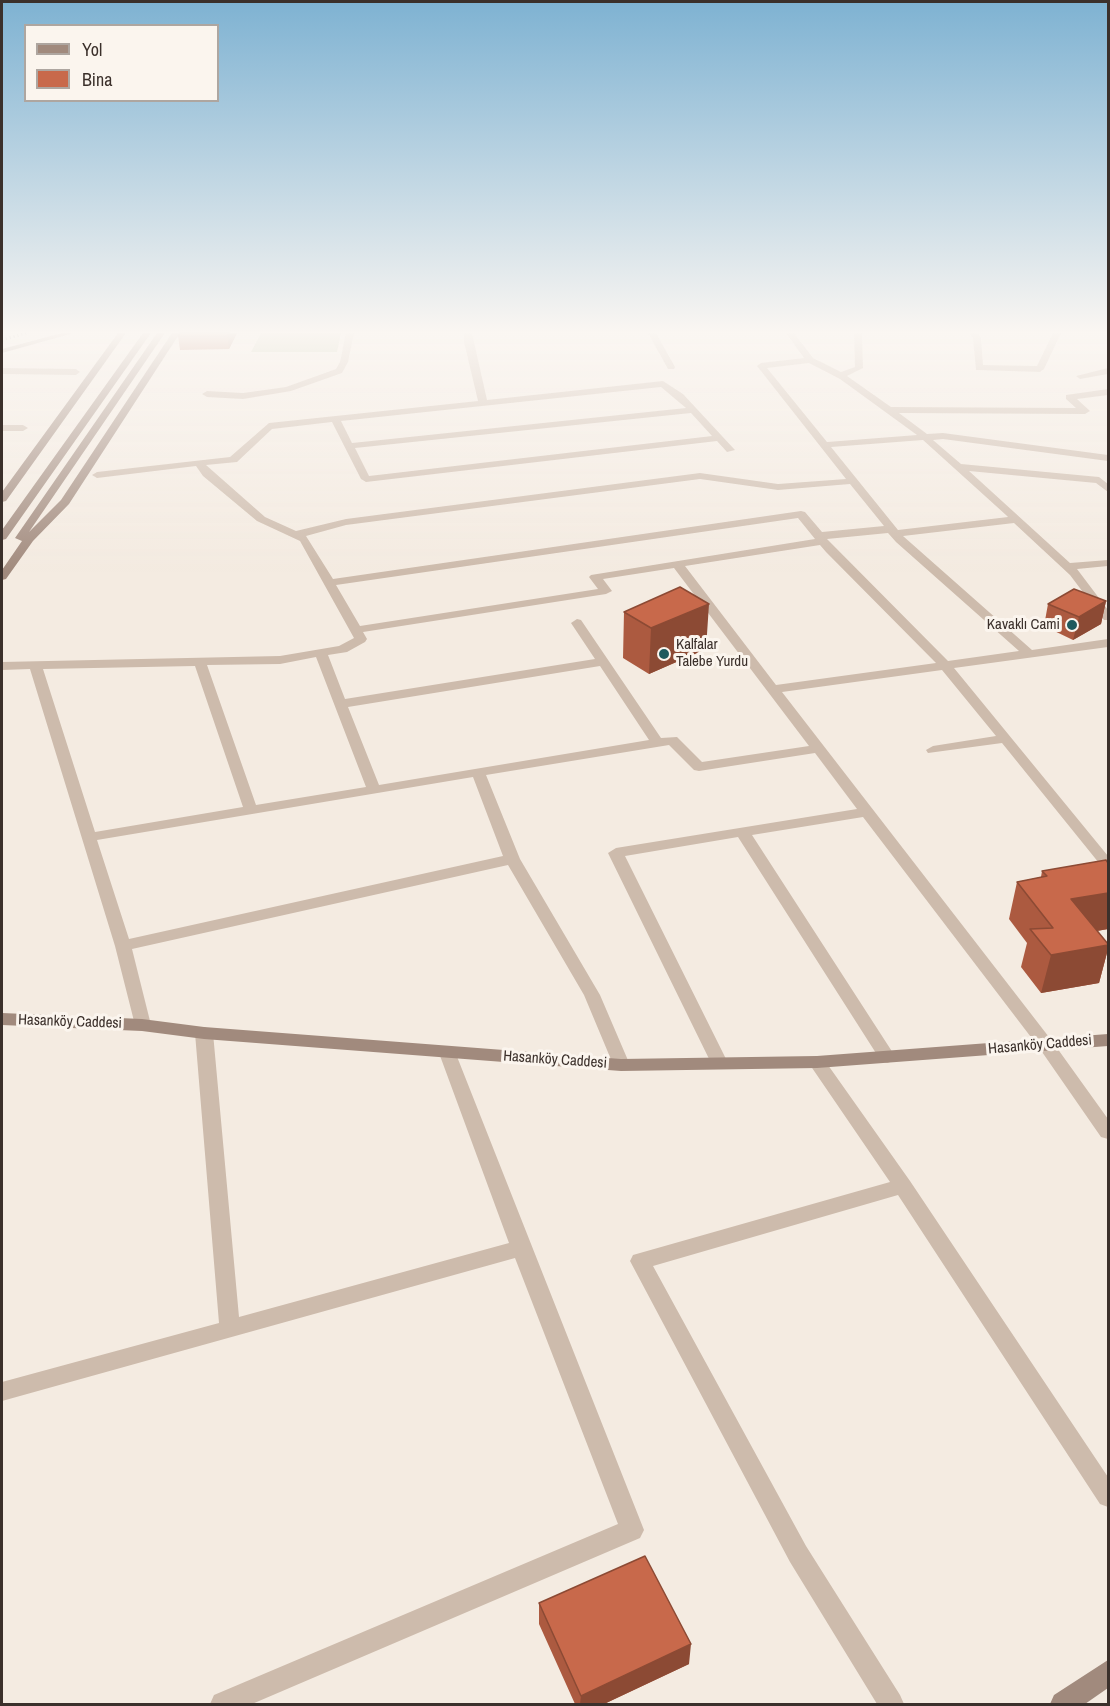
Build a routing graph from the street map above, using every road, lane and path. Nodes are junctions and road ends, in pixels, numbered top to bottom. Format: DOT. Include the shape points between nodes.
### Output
graph roads {
  1 [pos="63,413"];
  2 [pos="90,413"];
  3 [pos="106,413"];
  4 [pos="124,413"];
  5 [pos="394,413"];
  6 [pos="668,413"];
  7 [pos="696,413"];
  8 [pos="798,413"];
  9 [pos="893,413"];
  10 [pos="335,419"];
  11 [pos="2,428"];
  12 [pos="23,428"];
  13 [pos="925,437"];
  14 [pos="720,438"];
  15 [pos="351,446"];
  16 [pos="825,446"];
  17 [pos="730,450"];
  18 [pos="1108,459"];
  19 [pos="199,463"];
  20 [pos="959,467"];
  21 [pos="97,475"];
  22 [pos="853,480"];
  23 [pos="1108,489"];
  24 [pos="2,499"];
  25 [pos="1017,519"];
  26 [pos="893,531"];
  27 [pos="295,535"];
  28 [pos="2,537"];
  29 [pos="821,539"];
  30 [pos="1108,563"];
  31 [pos="677,564"];
  32 [pos="2,565"];
  33 [pos="1067,567"];
  34 [pos="2,577"];
  35 [pos="329,583"];
  36 [pos="1108,617"];
  37 [pos="577,623"];
  38 [pos="356,630"];
  39 [pos="1108,643"];
  40 [pos="321,653"];
  41 [pos="1029,654"];
  42 [pos="200,662"];
  43 [pos="603,662"];
  44 [pos="945,665"];
  45 [pos="2,666"];
  46 [pos="36,667"];
  47 [pos="772,689"];
  48 [pos="341,705"];
  49 [pos="1004,739"];
  50 [pos="657,742"];
  51 [pos="817,749"];
  52 [pos="933,750"];
  53 [pos="478,772"];
  54 [pos="374,790"];
  55 [pos="251,810"];
  56 [pos="867,812"];
  57 [pos="742,832"];
  58 [pos="89,837"];
  59 [pos="512,859"];
  60 [pos="1108,865"];
  61 [pos="123,946"];
  62 [pos="2,1019"];
  63 [pos="142,1025"];
  64 [pos="204,1033"];
  65 [pos="1108,1040"];
  66 [pos="1046,1046"];
  67 [pos="448,1053"];
  68 [pos="887,1057"];
  69 [pos="818,1062"];
  70 [pos="621,1065"];
  71 [pos="720,1065"];
  72 [pos="1108,1132"];
  73 [pos="903,1186"];
  74 [pos="521,1248"];
  75 [pos="230,1329"];
  76 [pos="2,1392"];
  77 [pos="1108,1496"];
  78 [pos="1108,1673"];
  79 [pos="224,1704"];
  80 [pos="891,1704"];
  81 [pos="1063,1704"];
  1 -- 24 [label="main road"];
  2 -- 28 [label="main road"];
  3 -- 32 [label="main road"];
  4 -- 34 [label="main road" via="65,502 29,539"];
  5 -- 10 [label="street"];
  6 -- 15 [label="street"];
  7 -- 14 [label="street"];
  8 -- 16 [label="street"];
  9 -- 13 [label="street"];
  10 -- 15 [label="street"];
  10 -- 19 [label="street" via="269,426 233,460"];
  11 -- 12 [label="street"];
  13 -- 16 [label="street"];
  13 -- 18 [label="street" via="943,436"];
  13 -- 20 [label="street"];
  14 -- 15 [label="street" via="366,479"];
  14 -- 17 [label="street"];
  16 -- 22 [label="street"];
  19 -- 21 [label="street"];
  19 -- 27 [label="street" via="261,519"];
  20 -- 23 [label="street" via="1099,480"];
  20 -- 25 [label="street"];
  22 -- 26 [label="street"];
  22 -- 27 [label="street" via="778,487 700,476 346,522"];
  25 -- 26 [label="street"];
  25 -- 33 [label="street"];
  26 -- 29 [label="street"];
  26 -- 41 [label="street"];
  27 -- 35 [label="street" via="304,539"];
  29 -- 31 [label="street"];
  29 -- 35 [label="street" via="801,514"];
  29 -- 44 [label="street"];
  30 -- 33 [label="street"];
  31 -- 38 [label="street" via="595,577 606,591"];
  31 -- 47 [label="street"];
  33 -- 36 [label="street"];
  35 -- 38 [label="street"];
  37 -- 43 [label="street"];
  38 -- 40 [label="street" via="361,639 343,649"];
  39 -- 41 [label="street"];
  40 -- 42 [label="street" via="280,660"];
  40 -- 48 [label="street"];
  41 -- 44 [label="street"];
  42 -- 46 [label="street"];
  42 -- 55 [label="street"];
  43 -- 48 [label="street"];
  43 -- 50 [label="street"];
  44 -- 47 [label="street"];
  44 -- 49 [label="street"];
  45 -- 46 [label="street"];
  46 -- 58 [label="street"];
  47 -- 51 [label="street"];
  48 -- 54 [label="street"];
  49 -- 52 [label="street"];
  49 -- 60 [label="street"];
  50 -- 51 [label="street" via="672,740 699,766"];
  50 -- 53 [label="street"];
  51 -- 56 [label="street"];
  53 -- 54 [label="street"];
  53 -- 59 [label="street"];
  54 -- 55 [label="street"];
  55 -- 58 [label="street"];
  56 -- 57 [label="street"];
  56 -- 66 [label="street"];
  57 -- 68 [label="street"];
  57 -- 71 [label="street" via="616,853"];
  58 -- 61 [label="street"];
  59 -- 61 [label="street"];
  59 -- 70 [label="street" via="592,995"];
  61 -- 63 [label="street"];
  62 -- 63 [label="main road, Hasanköy Caddesi"];
  63 -- 64 [label="main road, Hasanköy Caddesi"];
  64 -- 67 [label="main road, Hasanköy Caddesi"];
  64 -- 75 [label="street"];
  65 -- 66 [label="main road, Hasanköy Caddesi"];
  66 -- 68 [label="main road, Hasanköy Caddesi"];
  66 -- 72 [label="street"];
  67 -- 70 [label="main road, Hasanköy Caddesi"];
  67 -- 74 [label="street"];
  68 -- 69 [label="main road, Hasanköy Caddesi"];
  69 -- 71 [label="main road, Hasanköy Caddesi"];
  69 -- 73 [label="street"];
  70 -- 71 [label="main road, Hasanköy Caddesi"];
  73 -- 77 [label="street"];
  73 -- 80 [label="street" via="640,1261 798,1554"];
  74 -- 75 [label="street"];
  74 -- 79 [label="street" via="632,1530"];
  75 -- 76 [label="street"];
  78 -- 81 [label="main road"];
}
